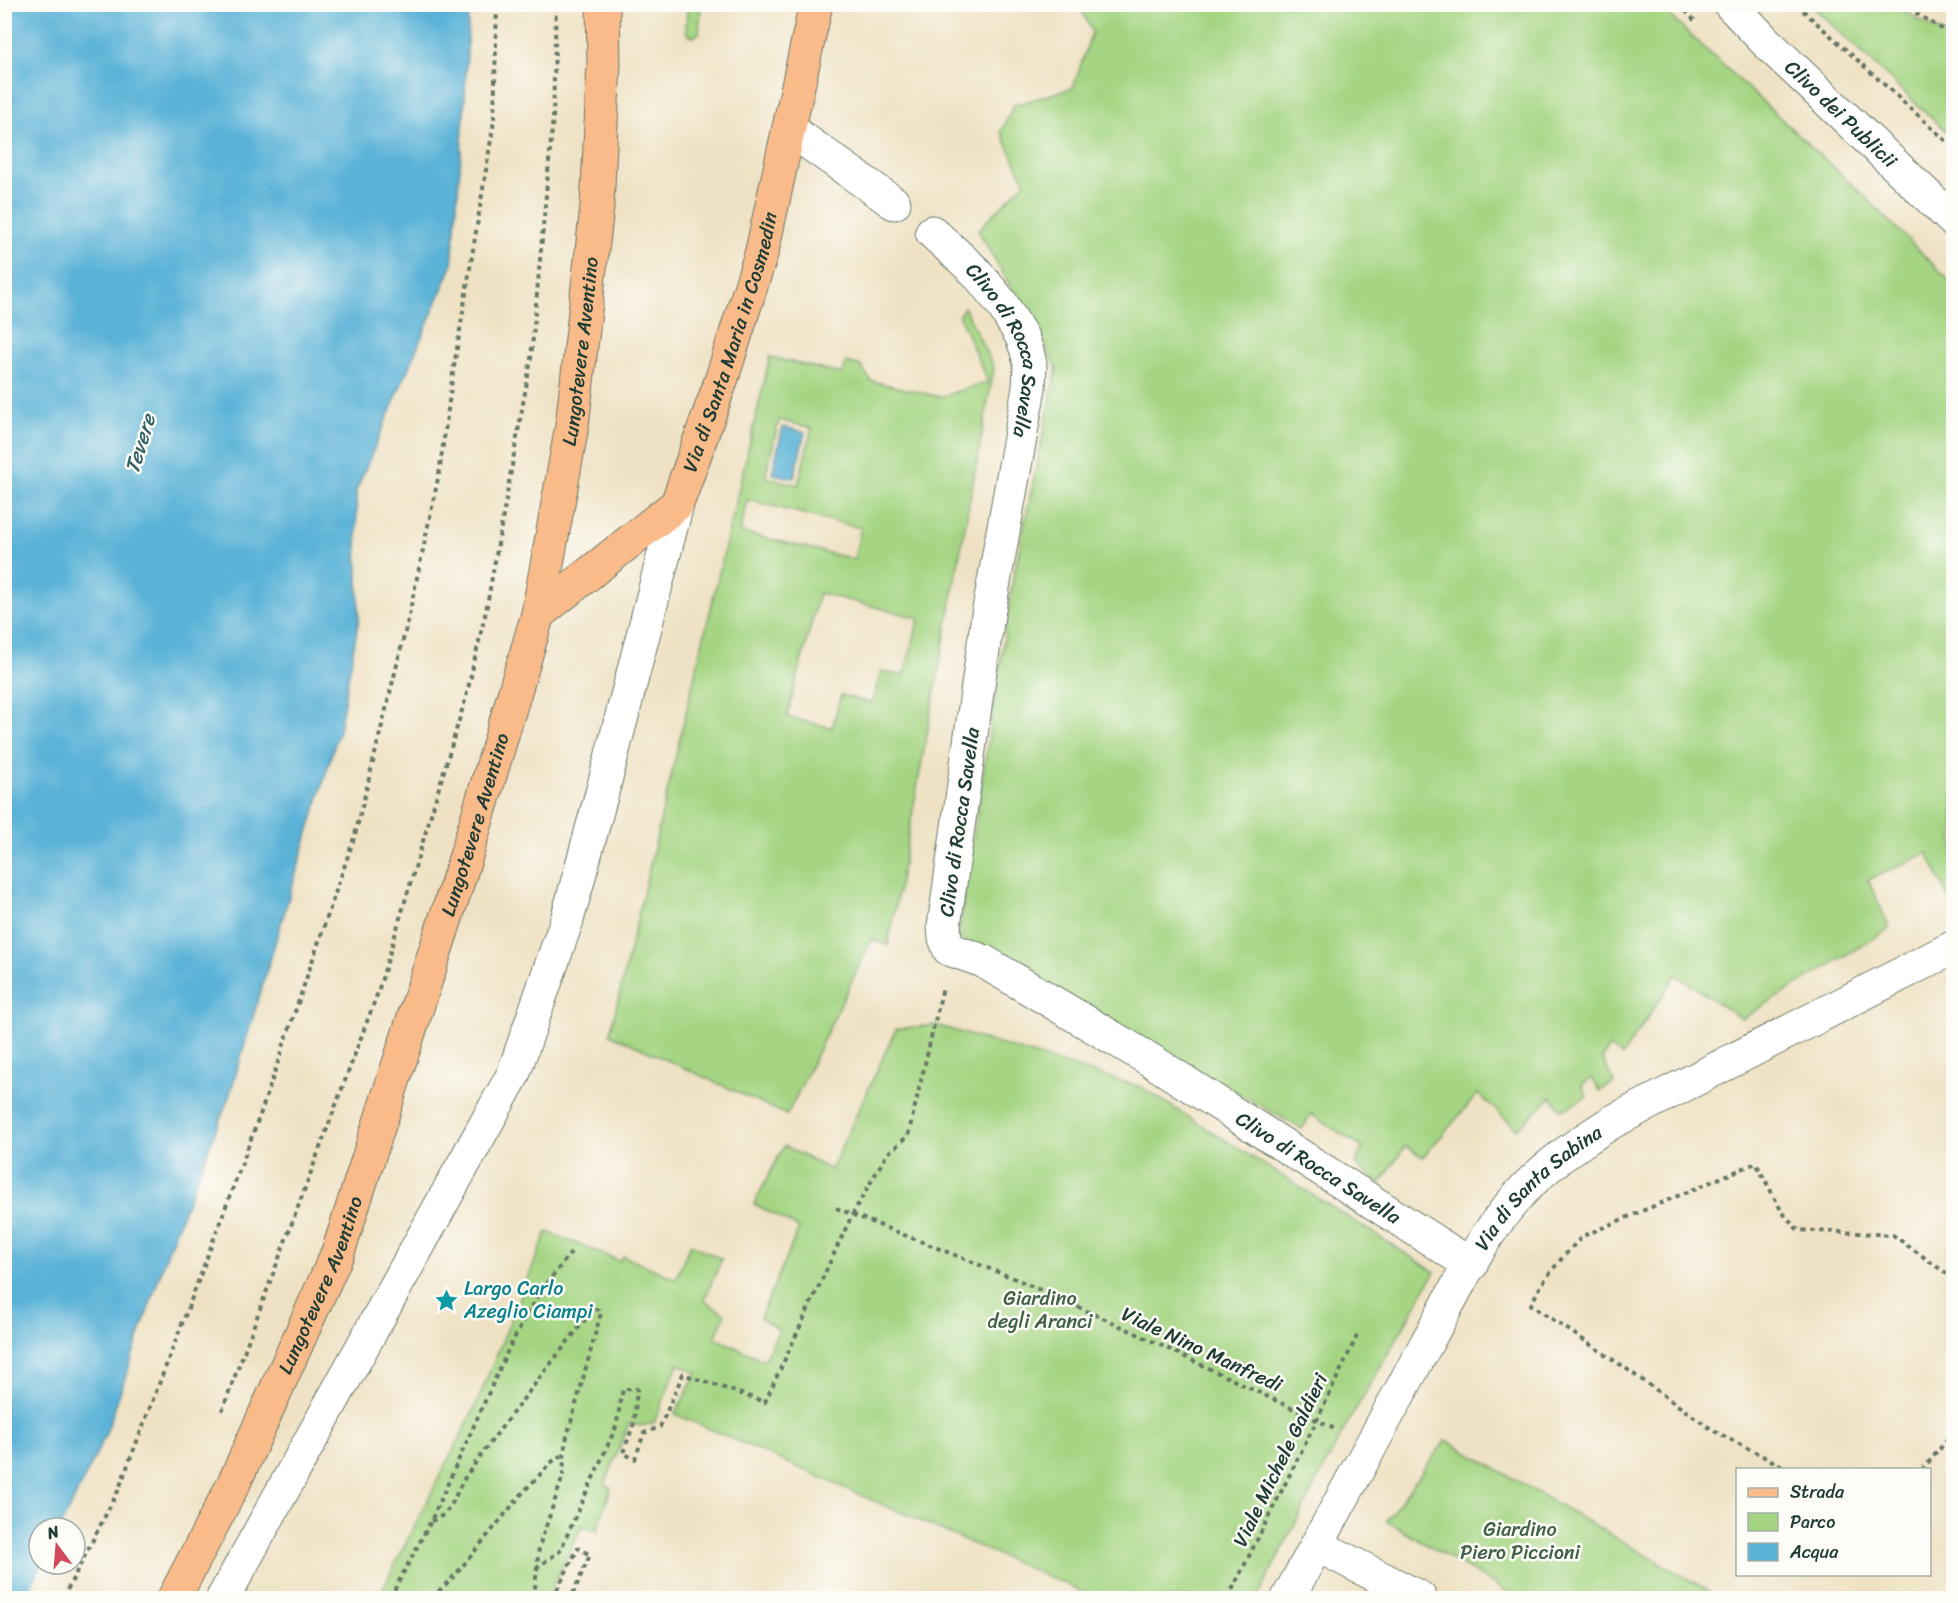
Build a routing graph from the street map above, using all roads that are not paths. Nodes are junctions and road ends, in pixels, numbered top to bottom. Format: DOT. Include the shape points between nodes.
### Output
graph roads {
  1 [pos="603,4"];
  2 [pos="816,4"];
  3 [pos="1730,4"];
  4 [pos="789,129"];
  5 [pos="894,203"];
  6 [pos="1953,221"];
  7 [pos="932,232"];
  8 [pos="677,504"];
  9 [pos="537,614"];
  10 [pos="1953,946"];
  11 [pos="1471,1265"];
  12 [pos="1317,1545"];
  13 [pos="174,1599"];
  14 [pos="223,1599"];
  15 [pos="1288,1599"];
  16 [pos="1420,1599"];
  1 -- 9 [label="main road, Lungotevere Aventino" via="597,207 572,426"];
  2 -- 4 [label="main road, Via di Santa Maria in Cosmedin"];
  3 -- 6 [label="street, Clivo dei Publicii"];
  4 -- 5 [label="street"];
  4 -- 8 [label="main road, Via di Santa Maria in Cosmedin" via="762,251 742,319"];
  7 -- 11 [label="street, Clivo di Rocca Savella" via="976,272 1002,304 1022,337 1030,364 988,615 944,926 949,948 983,961 1152,1061"];
  8 -- 9 [label="main road"];
  8 -- 14 [label="street" via="567,920 513,1075"];
  9 -- 13 [label="main road, Lungotevere Aventino" via="466,856 338,1252 234,1483"];
  10 -- 11 [label="street, Via di Santa Sabina" via="1656,1098 1570,1149 1516,1198"];
  11 -- 12 [label="street, Via di Santa Sabina"];
  12 -- 15 [label="street, Via di Santa Sabina"];
  12 -- 16 [label="street"];
}
